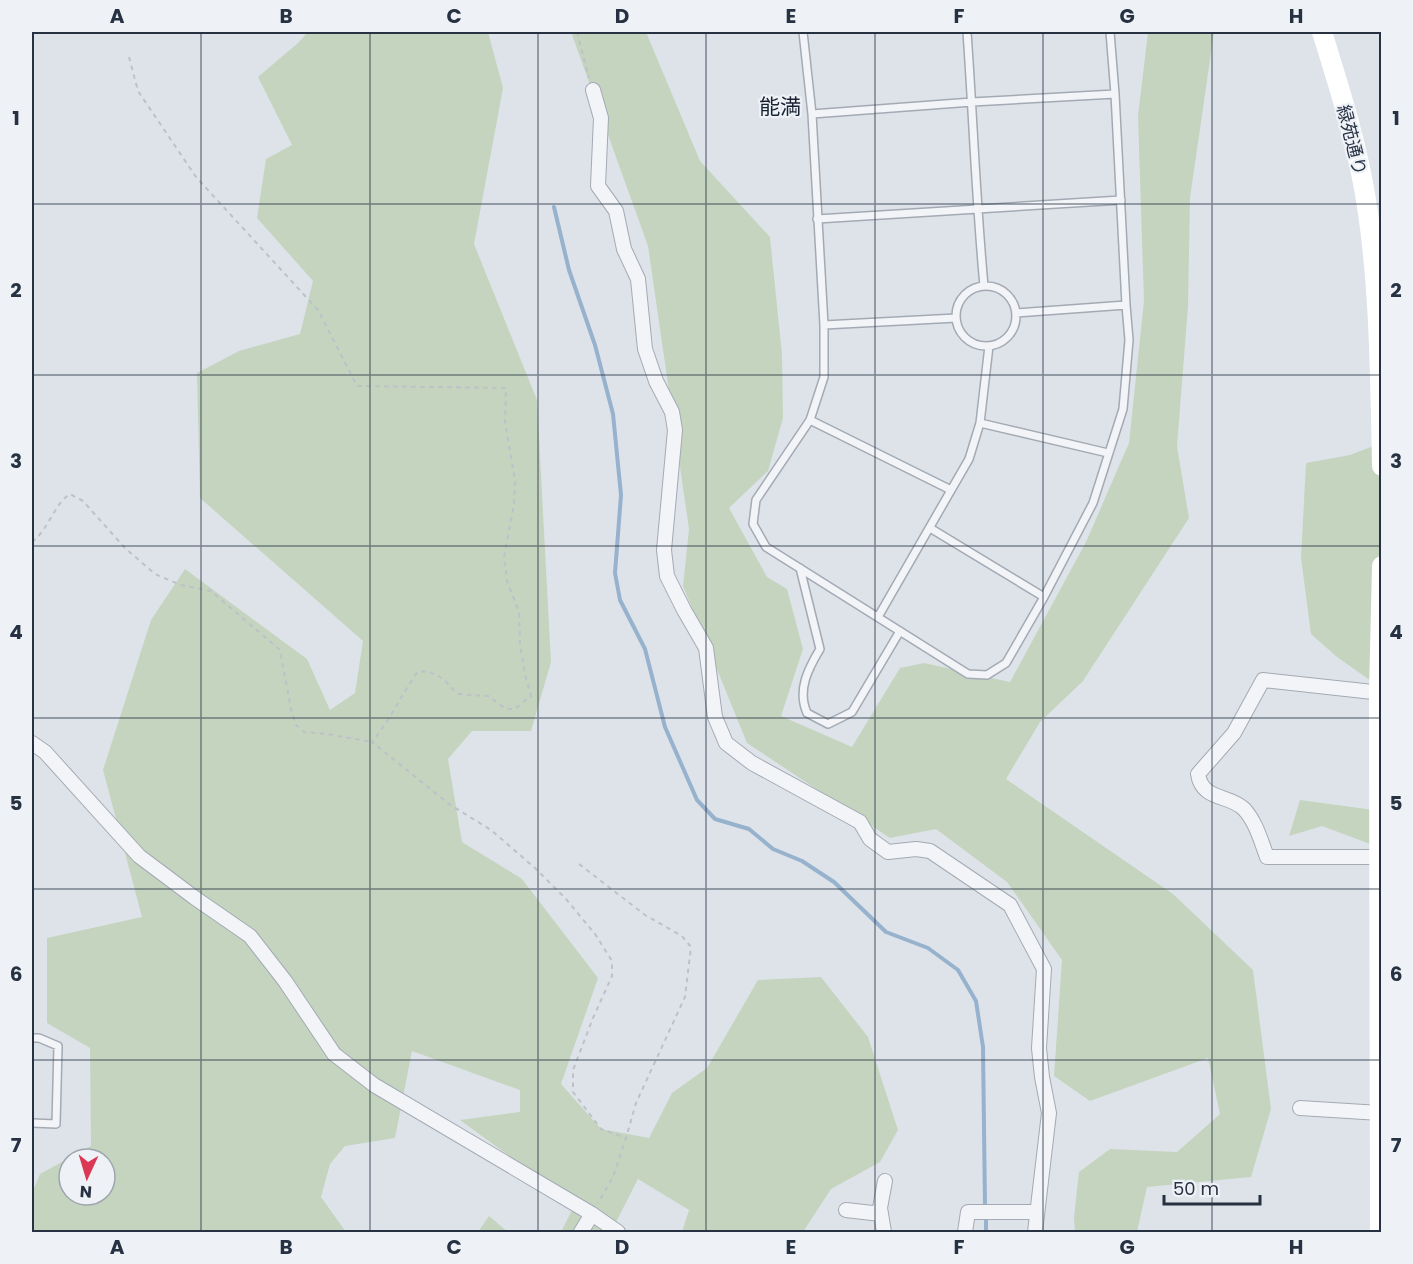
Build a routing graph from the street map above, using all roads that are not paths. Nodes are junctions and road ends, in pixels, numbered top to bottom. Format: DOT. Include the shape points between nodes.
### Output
graph roads {
  1 [pos="803,32"];
  2 [pos="967,32"];
  3 [pos="1110,32"];
  4 [pos="1322,32"];
  5 [pos="592,90"];
  6 [pos="1115,94"];
  7 [pos="972,102"];
  8 [pos="812,114"];
  9 [pos="1120,200"];
  10 [pos="976,209"];
  11 [pos="817,219"];
  12 [pos="984,286"];
  13 [pos="1126,305"];
  14 [pos="1016,313"];
  15 [pos="956,318"];
  16 [pos="825,325"];
  17 [pos="989,345"];
  18 [pos="810,420"];
  19 [pos="980,423"];
  20 [pos="1108,453"];
  21 [pos="1382,466"];
  22 [pos="951,490"];
  23 [pos="930,528"];
  24 [pos="1382,566"];
  25 [pos="800,568"];
  26 [pos="1044,597"];
  27 [pos="878,617"];
  28 [pos="900,631"];
  29 [pos="1380,693"];
  30 [pos="32,743"];
  31 [pos="1380,785"];
  32 [pos="1380,857"];
  33 [pos="32,1038"];
  34 [pos="1300,1108"];
  35 [pos="1380,1113"];
  36 [pos="32,1123"];
  37 [pos="885,1181"];
  38 [pos="846,1210"];
  39 [pos="1037,1212"];
  40 [pos="592,1214"];
  41 [pos="881,1214"];
  42 [pos="1381,1231"];
  43 [pos="581,1233"];
  44 [pos="618,1233"];
  45 [pos="884,1233"];
  46 [pos="965,1233"];
  47 [pos="1035,1233"];
  1 -- 8 [label="lane"];
  2 -- 7 [label="lane"];
  3 -- 6 [label="lane"];
  4 -- 21 [label="street, 緑苑通り" via="1366,198 1375,263"];
  5 -- 39 [label="street" via="601,118 598,186 616,211 624,249 638,279 645,349 672,412 675,430 664,550 667,576 706,648 715,717 726,743 752,763 860,822 870,839 888,852 930,851 1010,905 1044,969 1039,1048 1049,1113"];
  6 -- 7 [label="lane"];
  6 -- 9 [label="lane"];
  7 -- 8 [label="lane"];
  7 -- 10 [label="lane"];
  8 -- 11 [label="lane"];
  9 -- 10 [label="lane"];
  9 -- 13 [label="lane"];
  10 -- 11 [label="lane"];
  10 -- 12 [label="lane"];
  11 -- 16 [label="lane"];
  12 -- 14 [label="lane" via="1006,292"];
  12 -- 15 [label="lane" via="963,296"];
  13 -- 14 [label="lane"];
  13 -- 20 [label="lane" via="1129,340 1123,409"];
  14 -- 17 [label="lane" via="1009,335"];
  15 -- 16 [label="lane"];
  15 -- 17 [label="lane" via="967,339"];
  16 -- 18 [label="lane" via="824,377"];
  17 -- 19 [label="lane"];
  18 -- 22 [label="lane"];
  18 -- 25 [label="lane" via="756,500 753,524 766,547"];
  19 -- 20 [label="lane"];
  19 -- 22 [label="lane" via="969,459"];
  20 -- 26 [label="lane" via="1093,502"];
  22 -- 23 [label="lane"];
  23 -- 26 [label="lane"];
  23 -- 27 [label="lane"];
  24 -- 29 [label="street"];
  25 -- 27 [label="lane"];
  25 -- 28 [label="lane" via="820,649 802,690 807,713 828,724 852,712"];
  26 -- 28 [label="lane" via="1006,663 987,675 968,674"];
  27 -- 28 [label="lane"];
  29 -- 31 [label="street"];
  29 -- 32 [label="street" via="1263,680 1234,733 1198,774 1199,783 1207,792 1242,807 1252,818 1268,857"];
  30 -- 40 [label="street" via="45,752 139,856 250,936 334,1054 374,1085"];
  31 -- 32 [label="street"];
  32 -- 35 [label="street"];
  33 -- 36 [label="lane" via="58,1046 56,1124"];
  34 -- 35 [label="street"];
  35 -- 42 [label="street"];
  37 -- 41 [label="street"];
  38 -- 41 [label="street"];
  39 -- 46 [label="street" via="968,1212"];
  39 -- 47 [label="street"];
  40 -- 43 [label="street"];
  40 -- 44 [label="street"];
  41 -- 45 [label="street"];
}
